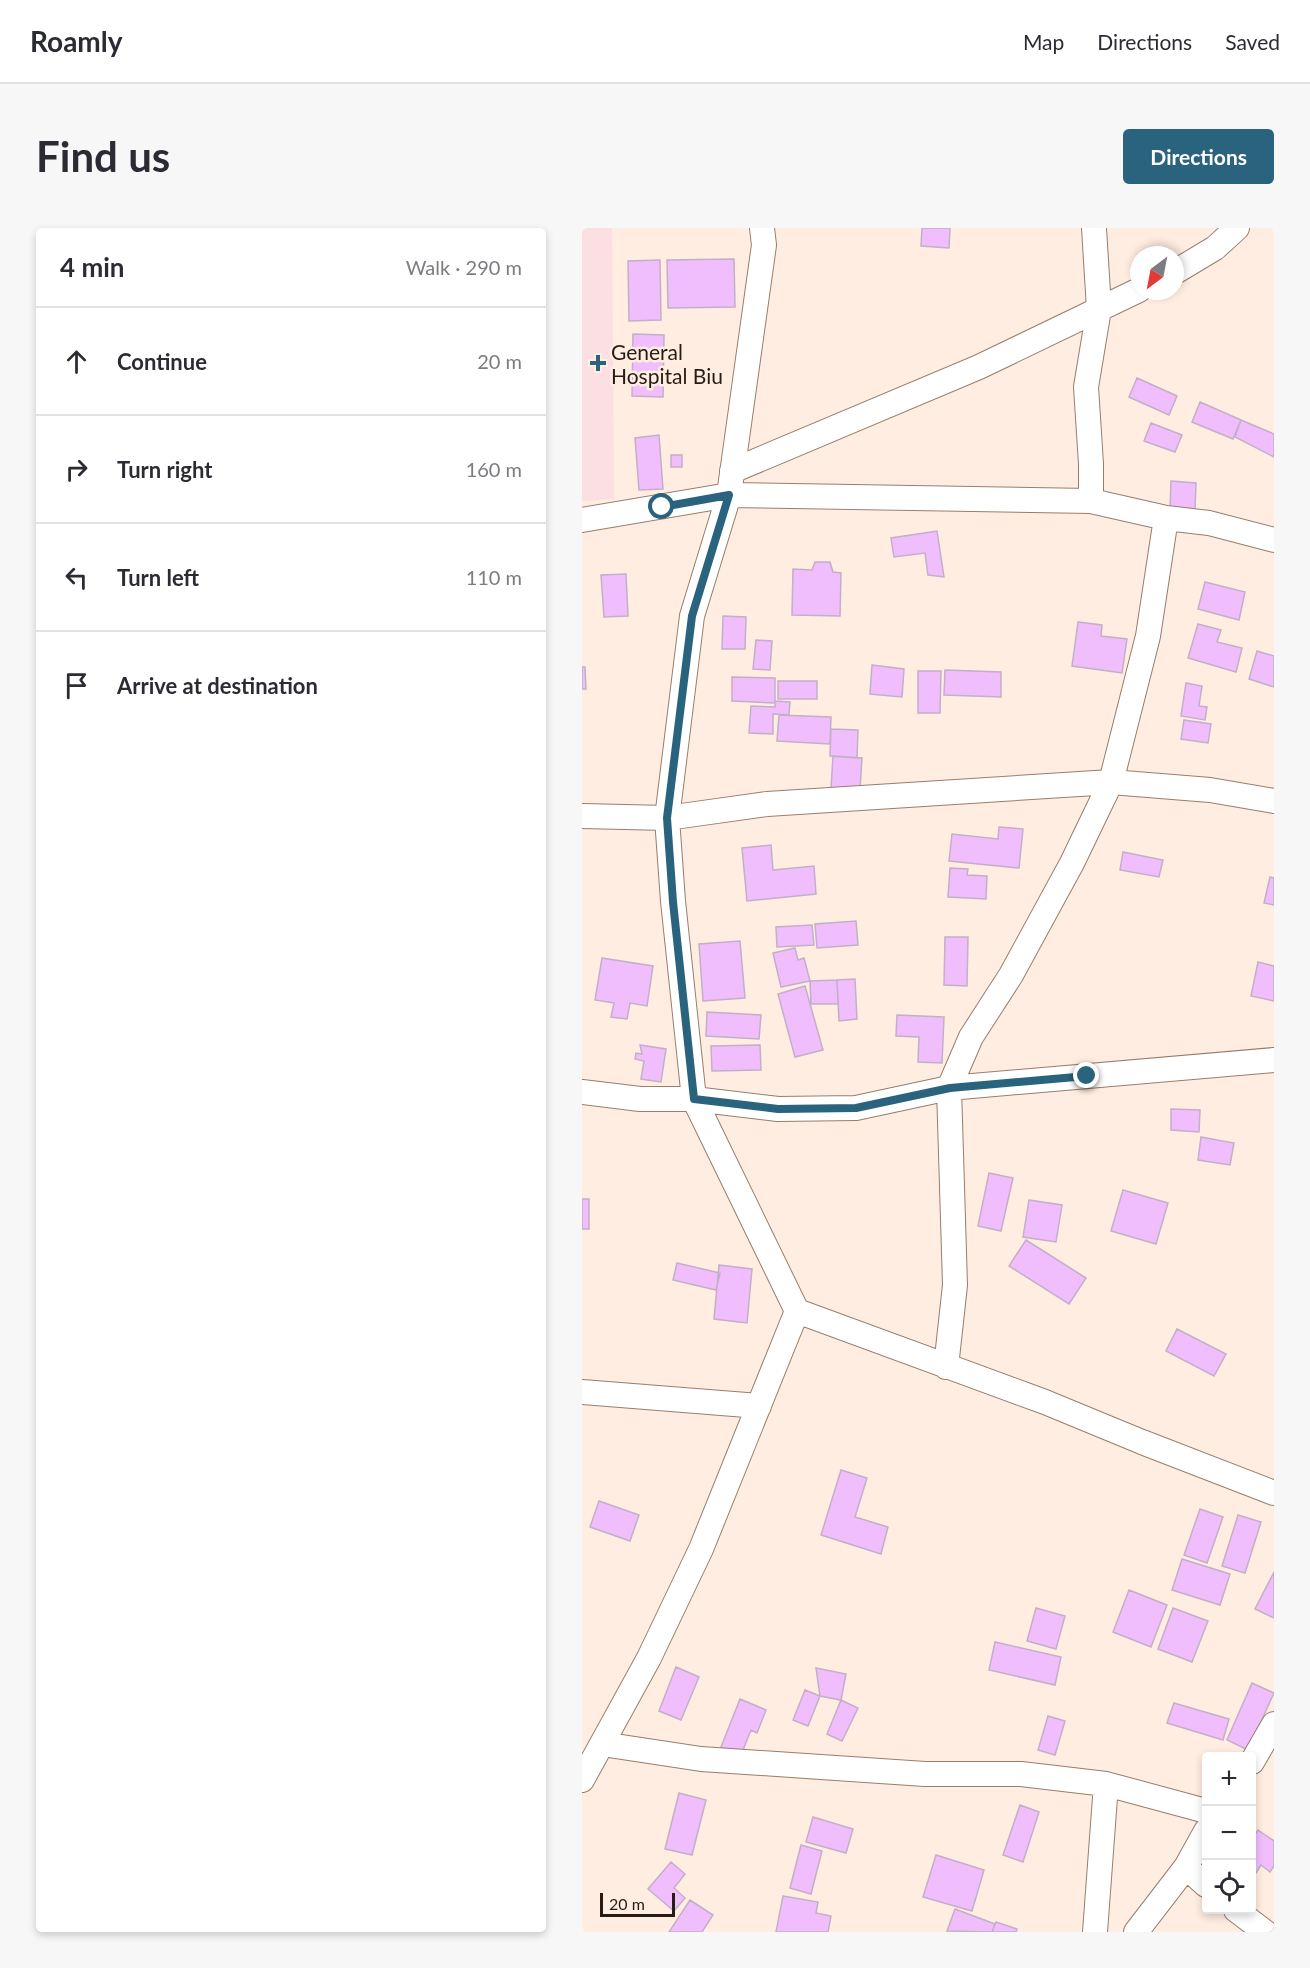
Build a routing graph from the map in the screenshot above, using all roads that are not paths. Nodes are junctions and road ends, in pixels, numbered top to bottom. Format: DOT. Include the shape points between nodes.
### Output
graph roads {
  1 [pos="762,228"];
  2 [pos="1094,228"];
  3 [pos="1238,228"];
  4 [pos="1184,267"];
  5 [pos="1130,294"];
  6 [pos="1099,309"];
  7 [pos="732,471"];
  8 [pos="729,495"];
  9 [pos="1091,501"];
  10 [pos="1166,518"];
  11 [pos="582,520"];
  12 [pos="1274,540"];
  13 [pos="1111,782"];
  14 [pos="1274,801"];
  15 [pos="582,816"];
  16 [pos="667,818"];
  17 [pos="1274,1060"];
  18 [pos="950,1088"];
  19 [pos="582,1092"];
  20 [pos="694,1099"];
  21 [pos="797,1311"];
  22 [pos="946,1367"];
  23 [pos="582,1392"];
  24 [pos="759,1406"];
  25 [pos="1274,1492"];
  26 [pos="1274,1724"];
  27 [pos="602,1744"];
  28 [pos="1256,1754"];
  29 [pos="582,1779"];
  30 [pos="1106,1784"];
  31 [pos="1202,1810"];
  32 [pos="1202,1838"];
  33 [pos="1186,1867"];
  34 [pos="1202,1881"];
  35 [pos="1241,1914"];
  36 [pos="1095,1932"];
  37 [pos="1136,1932"];
  38 [pos="1265,1932"];
  1 -- 7 [label="street" via="764,245"];
  2 -- 6 [label="street"];
  3 -- 4 [label="street"];
  5 -- 6 [label="street"];
  6 -- 7 [label="street" via="979,367"];
  6 -- 9 [label="street" via="1086,387"];
  7 -- 8 [label="street"];
  8 -- 9 [label="street"];
  8 -- 11 [label="street"];
  8 -- 16 [label="street" via="692,616"];
  9 -- 10 [label="street"];
  10 -- 12 [label="street" via="1209,523"];
  10 -- 13 [label="street" via="1148,636"];
  13 -- 14 [label="street" via="1210,790"];
  13 -- 16 [label="street" via="767,804"];
  13 -- 18 [label="street" via="1011,975 971,1037"];
  15 -- 16 [label="street"];
  16 -- 20 [label="street"];
  17 -- 18 [label="street"];
  18 -- 20 [label="street" via="856,1108 778,1109"];
  18 -- 22 [label="street" via="955,1285"];
  19 -- 20 [label="street" via="640,1099"];
  20 -- 21 [label="street"];
  21 -- 22 [label="street"];
  21 -- 24 [label="street"];
  22 -- 25 [label="street"];
  23 -- 24 [label="street"];
  24 -- 27 [label="street" via="701,1549"];
  26 -- 28 [label="street"];
  27 -- 29 [label="street"];
  27 -- 30 [label="street" via="701,1759 925,1774 1021,1774"];
  30 -- 31 [label="street"];
  30 -- 36 [label="street"];
  32 -- 33 [label="street"];
  33 -- 34 [label="street"];
  33 -- 37 [label="street"];
  35 -- 38 [label="street"];
}
